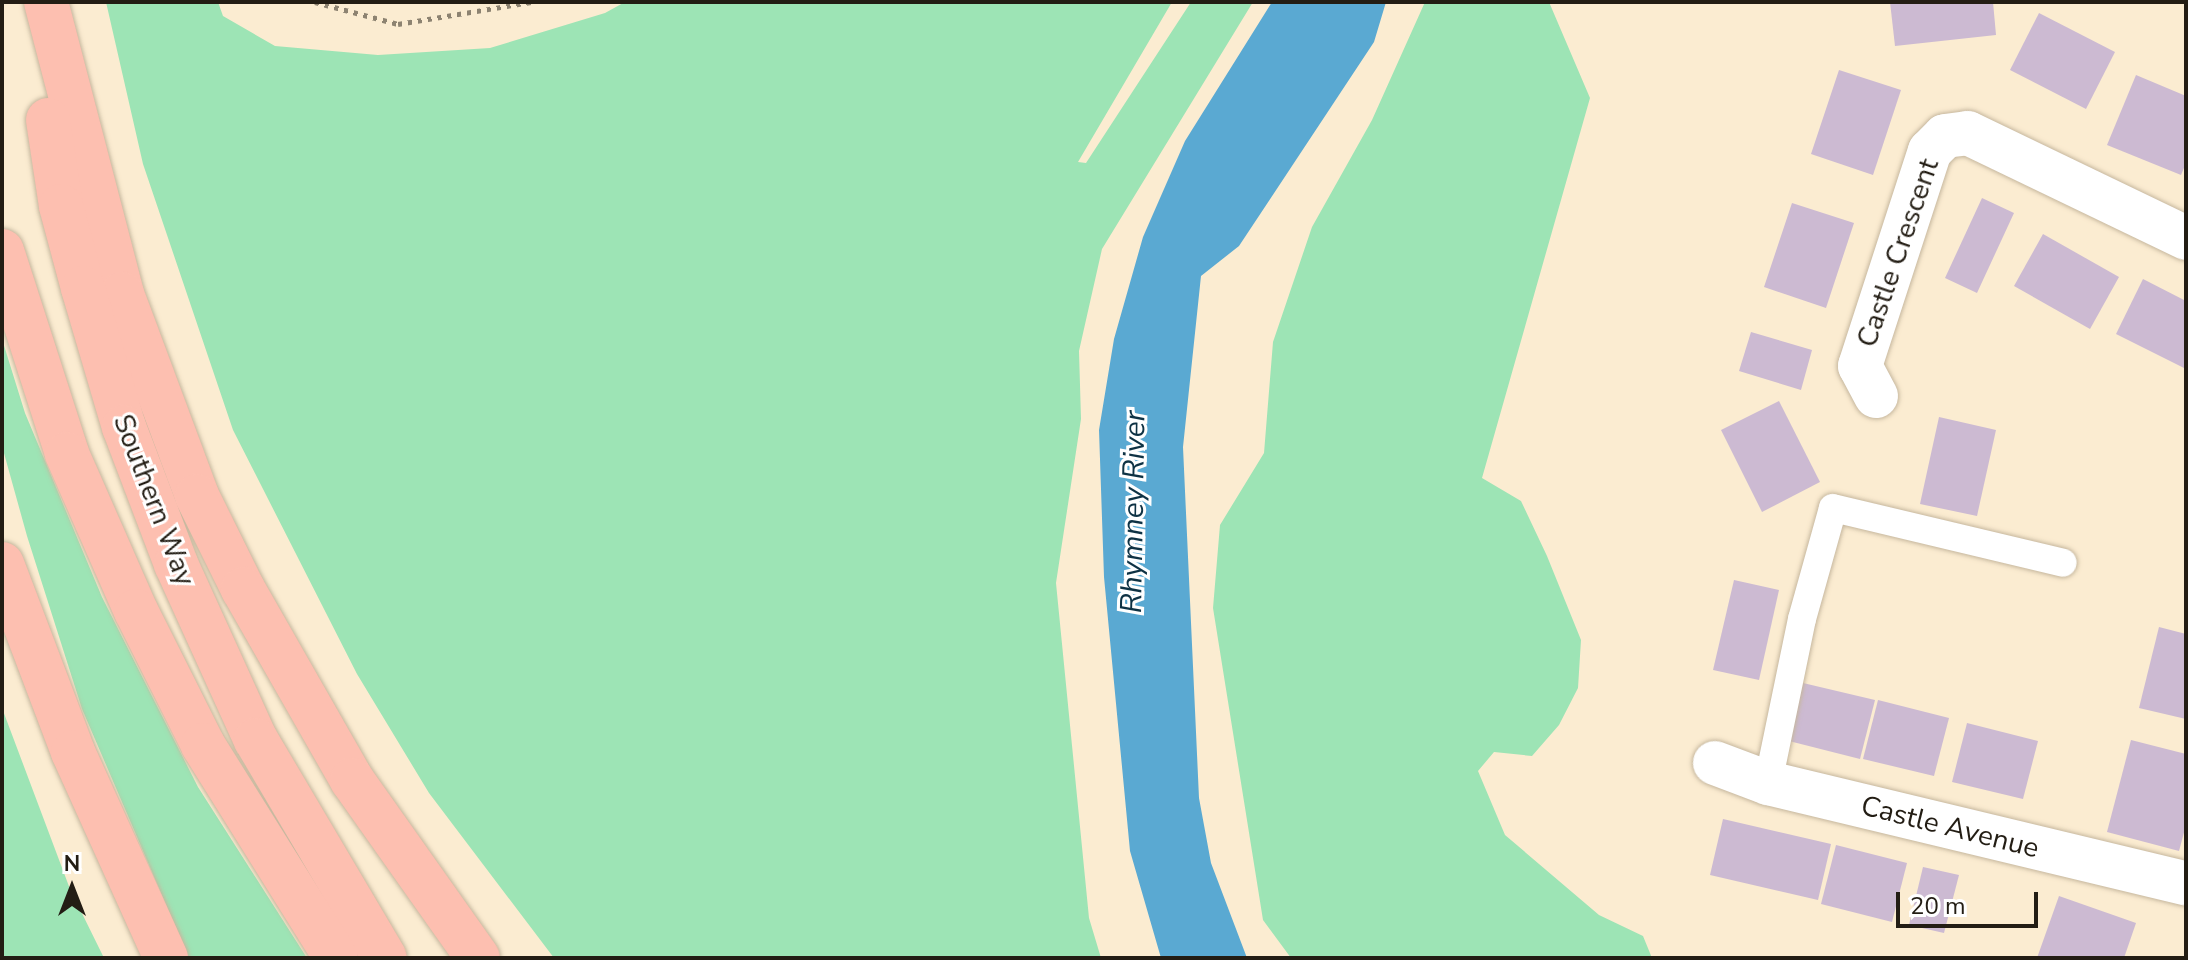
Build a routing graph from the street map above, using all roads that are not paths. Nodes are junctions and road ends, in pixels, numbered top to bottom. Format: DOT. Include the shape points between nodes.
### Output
graph roads {
  1 [pos="38,2"];
  2 [pos="46,2"];
  3 [pos="2186,238"];
  4 [pos="2,251"];
  5 [pos="1876,396"];
  6 [pos="2063,563"];
  7 [pos="2,564"];
  8 [pos="1715,763"];
  9 [pos="1768,783"];
  10 [pos="2186,883"];
  11 [pos="166,958"];
  12 [pos="336,958"];
  13 [pos="385,958"];
  14 [pos="478,958"];
  1 -- 13 [label="main road, Southern Way" via="43,86 61,206 124,427 176,564 256,740"];
  2 -- 14 [label="main road" via="122,294 197,496 243,589 352,780"];
  3 -- 5 [label="street, Castle Crescent" via="1968,133 1945,136 1930,151 1860,366"];
  4 -- 12 [label="main road, Southern Way" via="67,454 136,611 203,745"];
  6 -- 9 [label="lane" via="1833,508 1802,619"];
  7 -- 11 [label="main road" via="73,752"];
  8 -- 9 [label="street, Castle Avenue"];
  9 -- 10 [label="street, Castle Avenue"];
}
